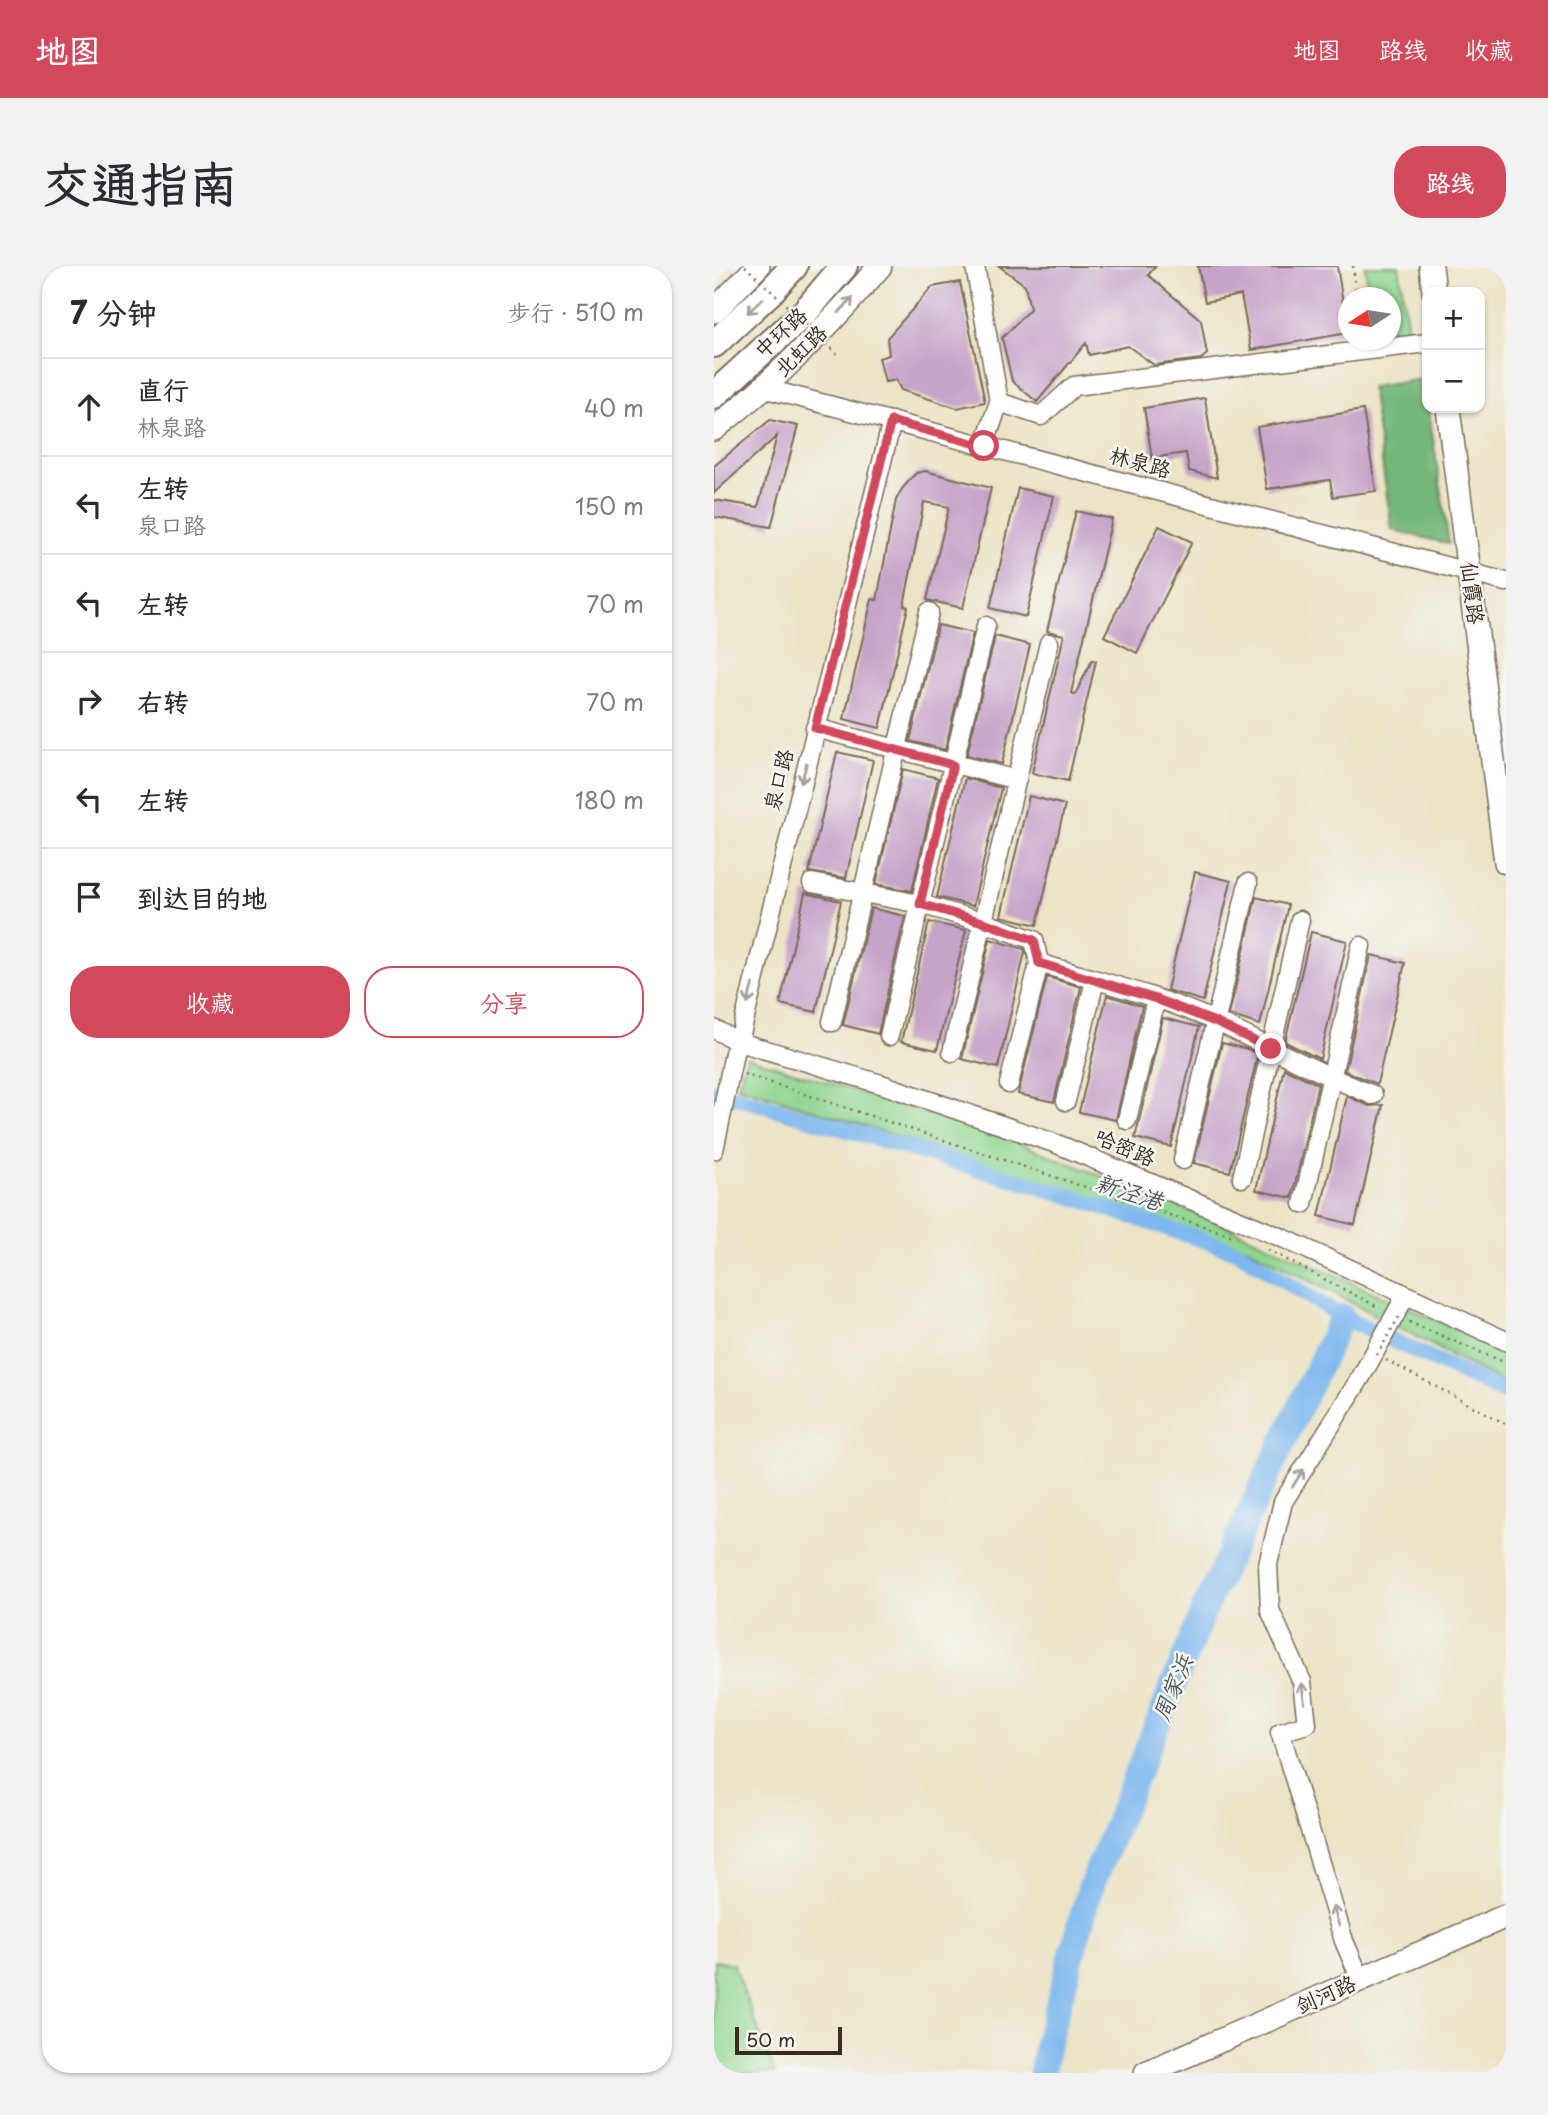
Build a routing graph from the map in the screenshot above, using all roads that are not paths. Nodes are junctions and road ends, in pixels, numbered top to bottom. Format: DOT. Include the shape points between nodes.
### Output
graph roads {
  1 [pos="758,266"];
  2 [pos="794,266"];
  3 [pos="844,266"];
  4 [pos="851,266"];
  5 [pos="880,266"];
  6 [pos="975,266"];
  7 [pos="1431,266"];
  8 [pos="1433,287"];
  9 [pos="714,310"];
  10 [pos="804,313"];
  11 [pos="714,344"];
  12 [pos="1422,344"];
  13 [pos="763,388"];
  14 [pos="714,395"];
  15 [pos="999,402"];
  16 [pos="1449,413"];
  17 [pos="891,421"];
  18 [pos="714,429"];
  19 [pos="984,446"];
  20 [pos="1469,572"];
  21 [pos="1506,582"];
  22 [pos="929,612"];
  23 [pos="986,626"];
  24 [pos="1049,642"];
  25 [pos="815,728"];
  26 [pos="896,750"];
  27 [pos="953,765"];
  28 [pos="1017,780"];
  29 [pos="1506,862"];
  30 [pos="812,883"];
  31 [pos="1248,883"];
  32 [pos="862,893"];
  33 [pos="920,904"];
  34 [pos="1300,920"];
  35 [pos="983,922"];
  36 [pos="1362,946"];
  37 [pos="1039,963"];
  38 [pos="1095,980"];
  39 [pos="1156,999"];
  40 [pos="832,1022"];
  41 [pos="1215,1022"];
  42 [pos="714,1029"];
  43 [pos="889,1036"];
  44 [pos="1271,1049"];
  45 [pos="952,1052"];
  46 [pos="735,1055"];
  47 [pos="1332,1079"];
  48 [pos="1009,1084"];
  49 [pos="1373,1094"];
  50 [pos="1066,1101"];
  51 [pos="1127,1120"];
  52 [pos="714,1150"];
  53 [pos="1183,1160"];
  54 [pos="1242,1178"];
  55 [pos="1303,1204"];
  56 [pos="1406,1295"];
  57 [pos="1506,1341"];
  58 [pos="1506,1916"];
  59 [pos="1361,1980"];
  60 [pos="1178,2067"];
  61 [pos="1146,2073"];
  1 -- 9 [label="main road"];
  2 -- 11 [label="highway, 中环路, one-way"];
  3 -- 10 [label="highway, 中环路"];
  4 -- 10 [label="highway"];
  13 -- 5 [label="main road, 北虹路, one-way" via="845,308"];
  6 -- 15 [label="street"];
  7 -- 8 [label="main road"];
  10 -- 14 [label="highway, 中环路"];
  12 -- 15 [label="street" via="1074,386 1041,416"];
  13 -- 17 [label="street, 林泉路"];
  13 -- 18 [label="main road, 北虹路"];
  15 -- 19 [label="street"];
  16 -- 20 [label="main road, 仙霞路"];
  17 -- 19 [label="street, 林泉路"];
  17 -- 25 [label="street, 泉口路"];
  19 -- 20 [label="street, 林泉路"];
  20 -- 21 [label="street, 林泉路"];
  20 -- 29 [label="main road, 仙霞路"];
  22 -- 26 [label="street"];
  23 -- 27 [label="street"];
  24 -- 28 [label="street"];
  25 -- 26 [label="street"];
  25 -- 46 [label="street, 泉口路, one-way"];
  26 -- 27 [label="street"];
  26 -- 32 [label="street"];
  27 -- 28 [label="street"];
  27 -- 33 [label="street"];
  28 -- 35 [label="street"];
  30 -- 32 [label="street"];
  31 -- 41 [label="street"];
  32 -- 33 [label="street"];
  32 -- 40 [label="street"];
  33 -- 35 [label="street"];
  33 -- 43 [label="street"];
  34 -- 44 [label="street"];
  35 -- 37 [label="street" via="1034,940"];
  35 -- 45 [label="street"];
  36 -- 47 [label="street"];
  37 -- 38 [label="street"];
  37 -- 48 [label="street"];
  38 -- 39 [label="street"];
  38 -- 50 [label="street"];
  39 -- 41 [label="street"];
  39 -- 51 [label="street"];
  41 -- 44 [label="street"];
  41 -- 53 [label="street"];
  42 -- 46 [label="street, 哈密路"];
  44 -- 47 [label="street"];
  44 -- 54 [label="street"];
  46 -- 52 [label="street, 泉口路, bridge"];
  46 -- 56 [label="street, 哈密路" via="881,1084 1057,1144"];
  47 -- 49 [label="street"];
  47 -- 55 [label="street"];
  56 -- 57 [label="street, 哈密路"];
  59 -- 56 [label="street, one-way, bridge" via="1344,1941 1280,1732 1307,1724 1302,1682 1270,1610 1268,1564 1283,1502 1362,1377"];
  58 -- 59 [label="main road, 剑河路"];
  59 -- 60 [label="main road, 剑河路"];
  60 -- 61 [label="main road, 剑河路"];
}
